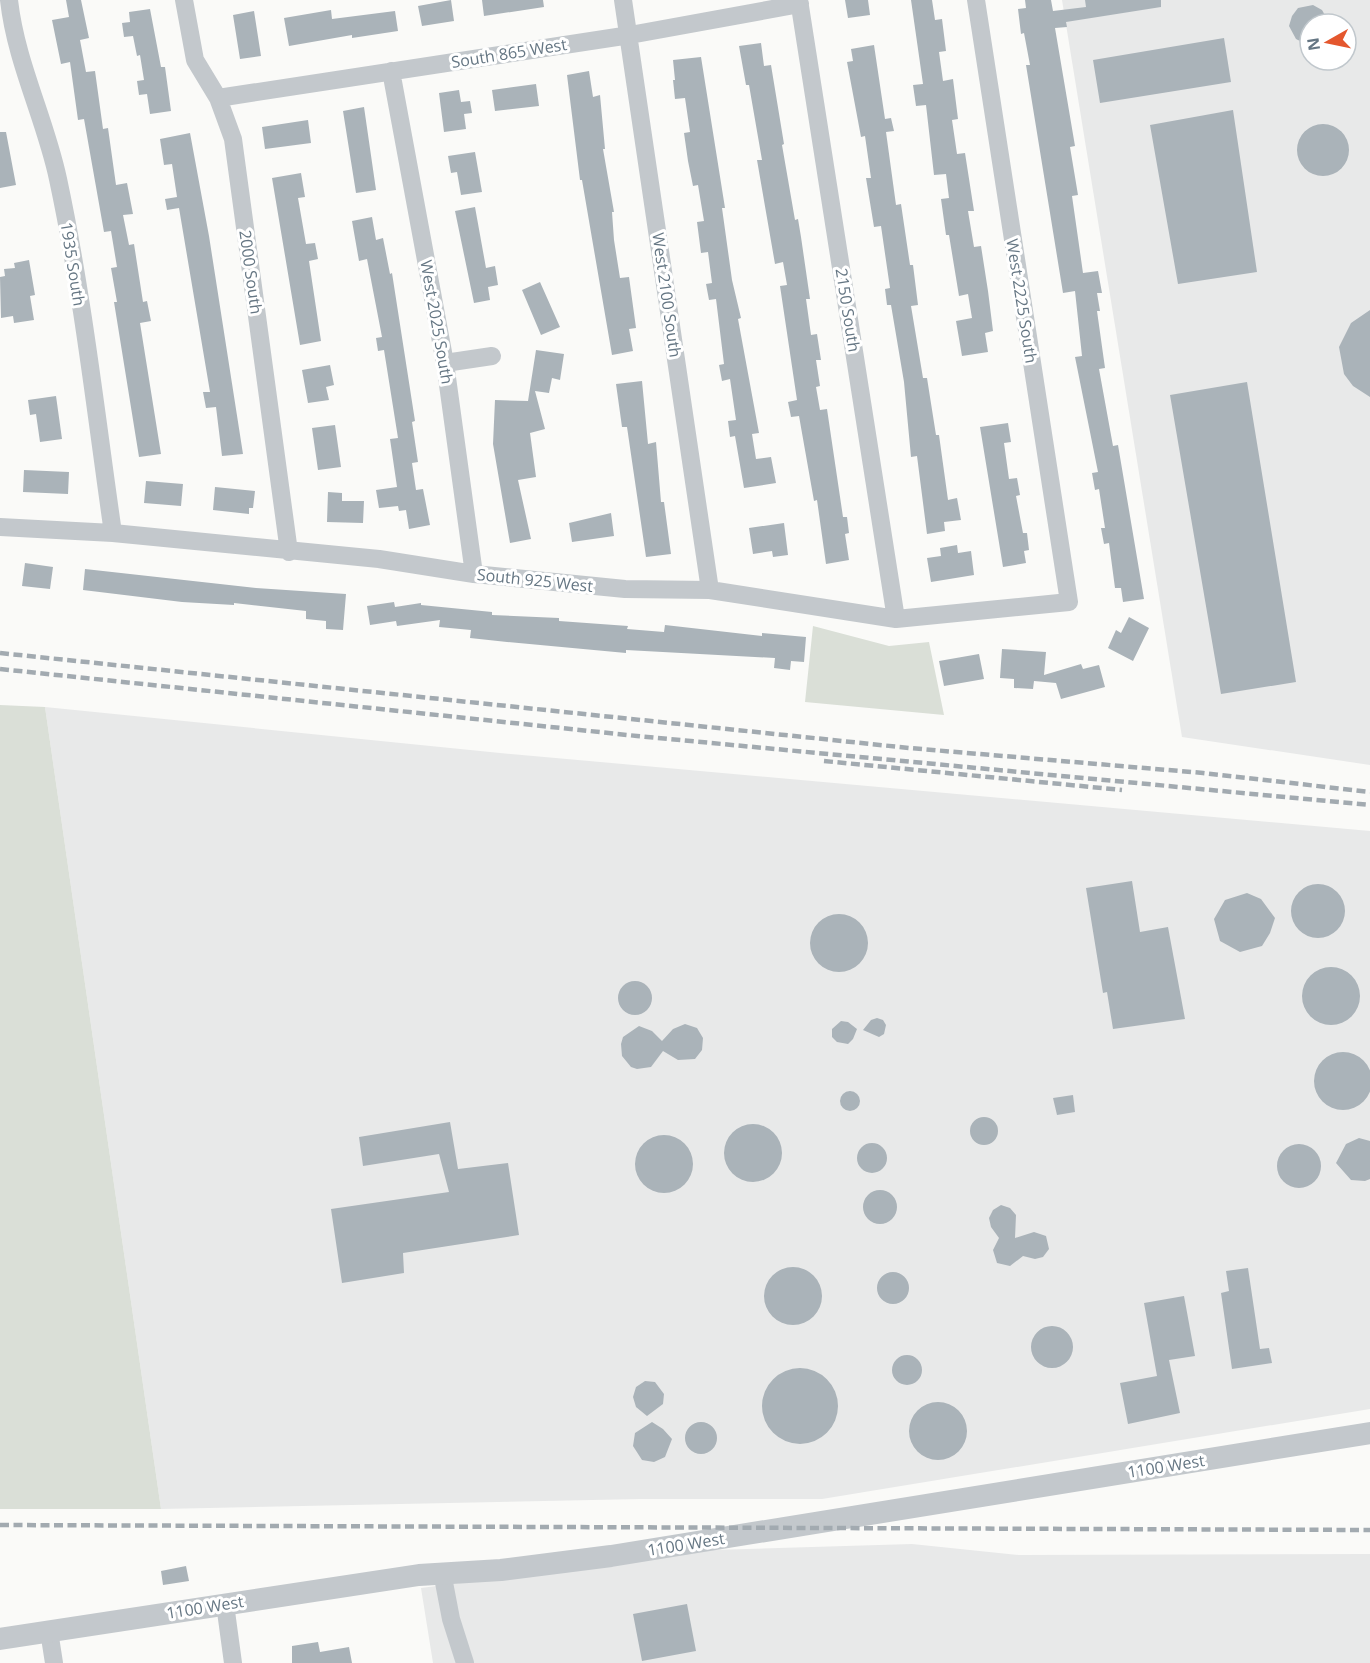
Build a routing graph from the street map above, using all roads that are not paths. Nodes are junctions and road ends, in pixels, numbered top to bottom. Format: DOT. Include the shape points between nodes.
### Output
graph roads {
  1 [pos="9,0"];
  2 [pos="184,0"];
  3 [pos="623,0"];
  4 [pos="976,0"];
  5 [pos="800,2"];
  6 [pos="630,35"];
  7 [pos="391,71"];
  8 [pos="218,98"];
  9 [pos="492,357"];
  10 [pos="445,363"];
  11 [pos="0,526"];
  12 [pos="113,533"];
  13 [pos="289,552"];
  14 [pos="474,574"];
  15 [pos="710,590"];
  16 [pos="1069,602"];
  17 [pos="896,620"];
  18 [pos="1370,1433"];
  19 [pos="442,1572"];
  20 [pos="225,1604"];
  21 [pos="49,1631"];
  22 [pos="0,1639"];
  23 [pos="54,1663"];
  24 [pos="233,1663"];
  25 [pos="465,1663"];
  1 -- 12 [label="street, 1935 South" via="13,33 55,166 70,236"];
  2 -- 8 [label="street, 2000 South" via="195,60"];
  3 -- 6 [label="street, West 2100 South"];
  4 -- 16 [label="street, West 2225 South"];
  5 -- 6 [label="street, South 865 West"];
  5 -- 17 [label="street, 2150 South"];
  6 -- 7 [label="street, South 865 West"];
  6 -- 15 [label="street, West 2100 South"];
  7 -- 8 [label="street, South 865 West"];
  7 -- 10 [label="street, West 2025 South"];
  8 -- 13 [label="street, 2000 South" via="233,139"];
  9 -- 10 [label="street"];
  10 -- 14 [label="street, West 2025 South"];
  11 -- 12 [label="street, South 925 West"];
  12 -- 13 [label="street, South 925 West"];
  13 -- 14 [label="street, South 925 West" via="379,559"];
  14 -- 15 [label="street, South 925 West" via="625,588"];
  15 -- 17 [label="street, South 925 West"];
  16 -- 17 [label="street, South 925 West"];
  18 -- 19 [label="street, 1100 West" via="591,1559 501,1570"];
  19 -- 20 [label="street, 1100 West"];
  19 -- 25 [label="street"];
  20 -- 21 [label="street, 1100 West"];
  20 -- 24 [label="street"];
  21 -- 22 [label="street, 1100 West"];
  21 -- 23 [label="street"];
}
